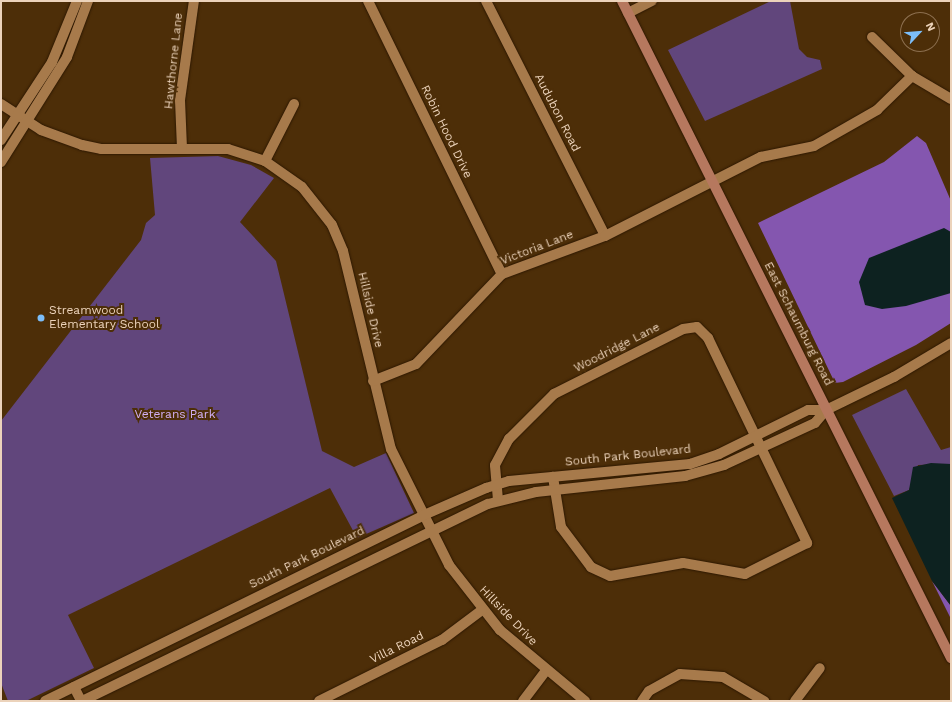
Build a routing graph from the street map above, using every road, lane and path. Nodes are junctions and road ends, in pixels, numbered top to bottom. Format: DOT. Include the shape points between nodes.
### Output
graph roads {
  1 [pos="77,1"];
  2 [pos="88,1"];
  3 [pos="194,1"];
  4 [pos="368,1"];
  5 [pos="486,1"];
  6 [pos="622,1"];
  7 [pos="652,1"];
  8 [pos="628,13"];
  9 [pos="872,37"];
  10 [pos="912,76"];
  11 [pos="951,99"];
  12 [pos="1,104"];
  13 [pos="294,104"];
  14 [pos="17,114"];
  15 [pos="28,121"];
  16 [pos="1,140"];
  17 [pos="182,148"];
  18 [pos="265,161"];
  19 [pos="1,162"];
  20 [pos="712,181"];
  21 [pos="605,236"];
  22 [pos="502,274"];
  23 [pos="951,343"];
  24 [pos="373,381"];
  25 [pos="826,410"];
  26 [pos="757,435"];
  27 [pos="760,449"];
  28 [pos="553,477"];
  29 [pos="496,484"];
  30 [pos="555,490"];
  31 [pos="498,500"];
  32 [pos="424,515"];
  33 [pos="431,531"];
  34 [pos="482,610"];
  35 [pos="951,658"];
  36 [pos="820,668"];
  37 [pos="546,671"];
  38 [pos="74,687"];
  39 [pos="45,701"];
  40 [pos="81,701"];
  41 [pos="319,701"];
  42 [pos="523,701"];
  43 [pos="585,701"];
  44 [pos="642,701"];
  45 [pos="764,701"];
  46 [pos="795,701"];
  1 -- 14 [label="street" via="59,49"];
  2 -- 15 [label="street" via="76,40"];
  3 -- 17 [label="street, Hawthorne Lane" via="180,100"];
  4 -- 22 [label="street, Robin Hood Drive"];
  5 -- 21 [label="street, Audubon Road"];
  6 -- 8 [label="main road, East Schaumburg Road"];
  7 -- 8 [label="street"];
  8 -- 20 [label="main road, East Schaumburg Road"];
  9 -- 10 [label="street"];
  10 -- 11 [label="street"];
  10 -- 20 [label="street, Victoria Lane" via="877,110 814,146 761,157"];
  12 -- 14 [label="street, Hillside Drive"];
  13 -- 18 [label="street"];
  14 -- 15 [label="street, Hillside Drive"];
  14 -- 16 [label="street"];
  15 -- 17 [label="street, Hillside Drive" via="61,139 101,149"];
  15 -- 19 [label="street"];
  17 -- 18 [label="street, Hillside Drive" via="214,146"];
  18 -- 24 [label="street, Hillside Drive" via="302,187 332,225 343,251"];
  20 -- 21 [label="street, Victoria Lane"];
  20 -- 25 [label="main road, East Schaumburg Road"];
  21 -- 22 [label="street, Victoria Lane"];
  22 -- 24 [label="street, Victoria Lane" via="416,364"];
  23 -- 25 [label="street" via="894,377"];
  24 -- 32 [label="street, Hillside Drive" via="391,449"];
  25 -- 26 [label="street, South Park Boulevard" via="808,410"];
  25 -- 27 [label="street, South Park Boulevard" via="815,423"];
  25 -- 35 [label="main road, East Schaumburg Road"];
  26 -- 27 [label="street"];
  26 -- 28 [label="street, South Park Boulevard" via="690,464"];
  26 -- 29 [label="street, Woodridge Lane" via="708,338 698,327 683,329 554,394 509,439 495,466"];
  27 -- 30 [label="street, South Park Boulevard" via="693,474"];
  27 -- 30 [label="street" via="807,544 745,574 683,563 610,576 591,567 560,527"];
  28 -- 29 [label="street, South Park Boulevard"];
  28 -- 30 [label="street"];
  29 -- 31 [label="street, Woodridge Lane"];
  29 -- 32 [label="street, South Park Boulevard"];
  30 -- 31 [label="street, South Park Boulevard"];
  31 -- 33 [label="street, South Park Boulevard"];
  32 -- 33 [label="street, Hillside Drive"];
  32 -- 38 [label="street, South Park Boulevard"];
  33 -- 34 [label="street, Hillside Drive" via="449,565"];
  33 -- 40 [label="street, South Park Boulevard"];
  34 -- 37 [label="street, Hillside Drive"];
  34 -- 41 [label="street, Villa Road" via="442,640"];
  36 -- 46 [label="street"];
  37 -- 42 [label="street"];
  37 -- 43 [label="street, Hillside Drive"];
  38 -- 39 [label="street, South Park Boulevard"];
  38 -- 40 [label="street"];
  44 -- 45 [label="street" via="649,691 680,674 723,677"];
}
